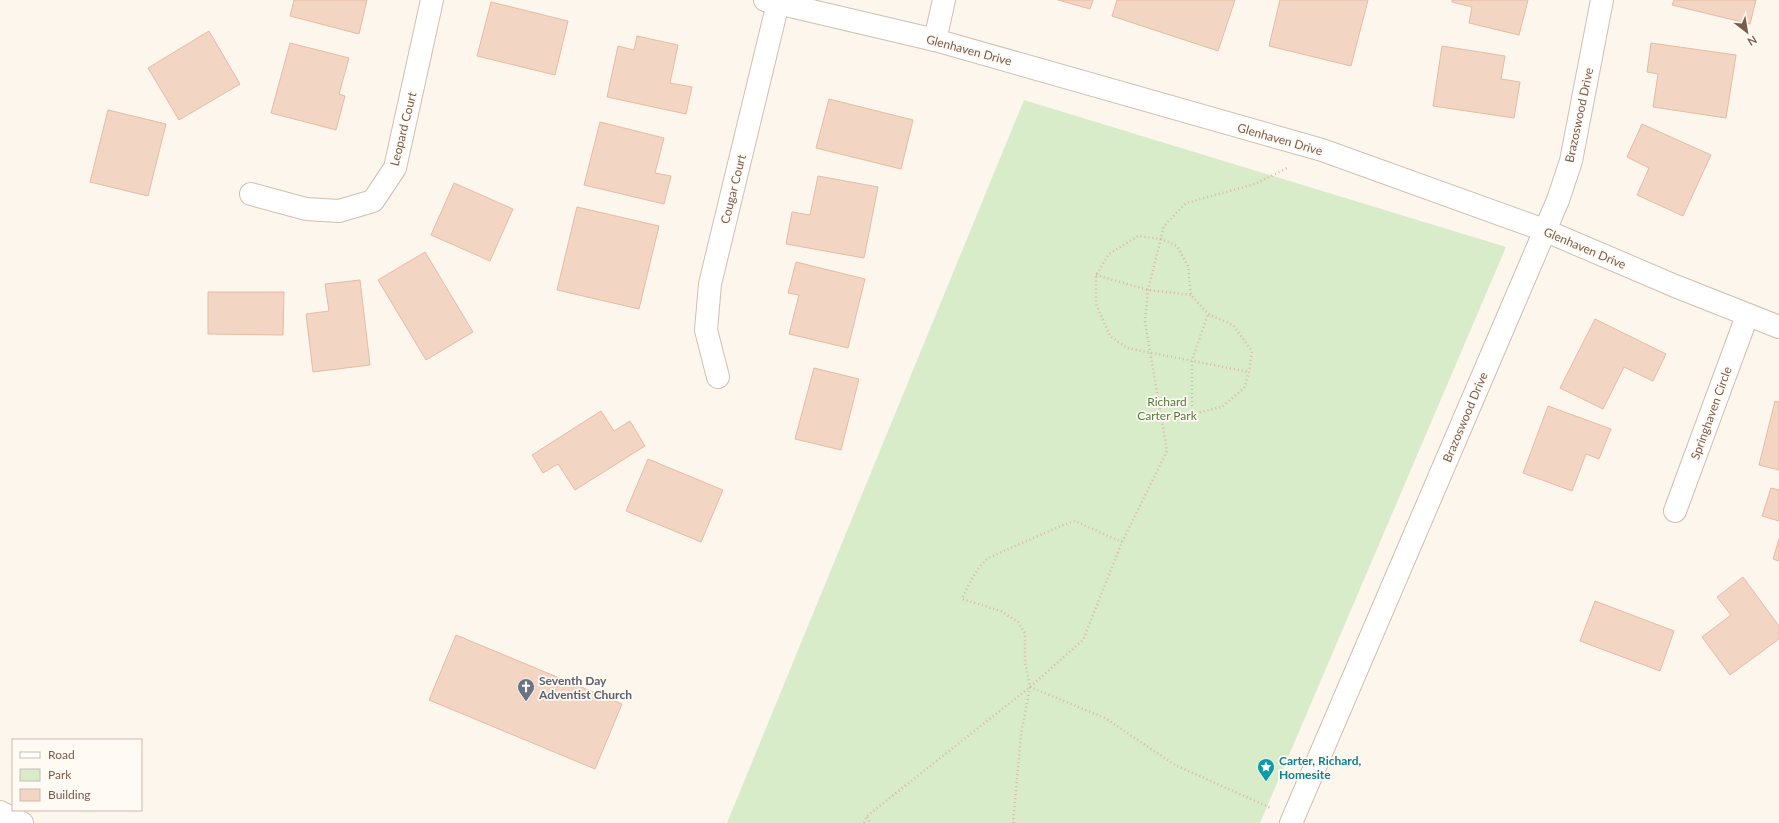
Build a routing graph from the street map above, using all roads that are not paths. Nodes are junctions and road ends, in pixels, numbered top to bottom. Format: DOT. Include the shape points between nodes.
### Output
graph roads {
  1 [pos="432,0"];
  2 [pos="944,0"];
  3 [pos="1602,0"];
  4 [pos="772,2"];
  5 [pos="935,40"];
  6 [pos="251,194"];
  7 [pos="1544,230"];
  8 [pos="1747,316"];
  9 [pos="1779,327"];
  10 [pos="718,377"];
  11 [pos="1675,511"];
  12 [pos="0,812"];
  13 [pos="1292,821"];
  14 [pos="22,823"];
  1 -- 6 [label="street, Leopard Court" via="395,168 373,201 339,211 306,209"];
  2 -- 5 [label="street"];
  3 -- 7 [label="street, Brazoswood Drive" via="1571,161 1558,200"];
  4 -- 5 [label="street, Glenhaven Drive"];
  4 -- 10 [label="street, Cougar Court" via="710,284 706,330"];
  5 -- 7 [label="street, Glenhaven Drive" via="1322,150"];
  7 -- 8 [label="street, Glenhaven Drive"];
  7 -- 13 [label="street, Brazoswood Drive"];
  8 -- 9 [label="street, Glenhaven Drive"];
  8 -- 11 [label="street, Springhaven Circle"];
  12 -- 14 [label="street"];
}
